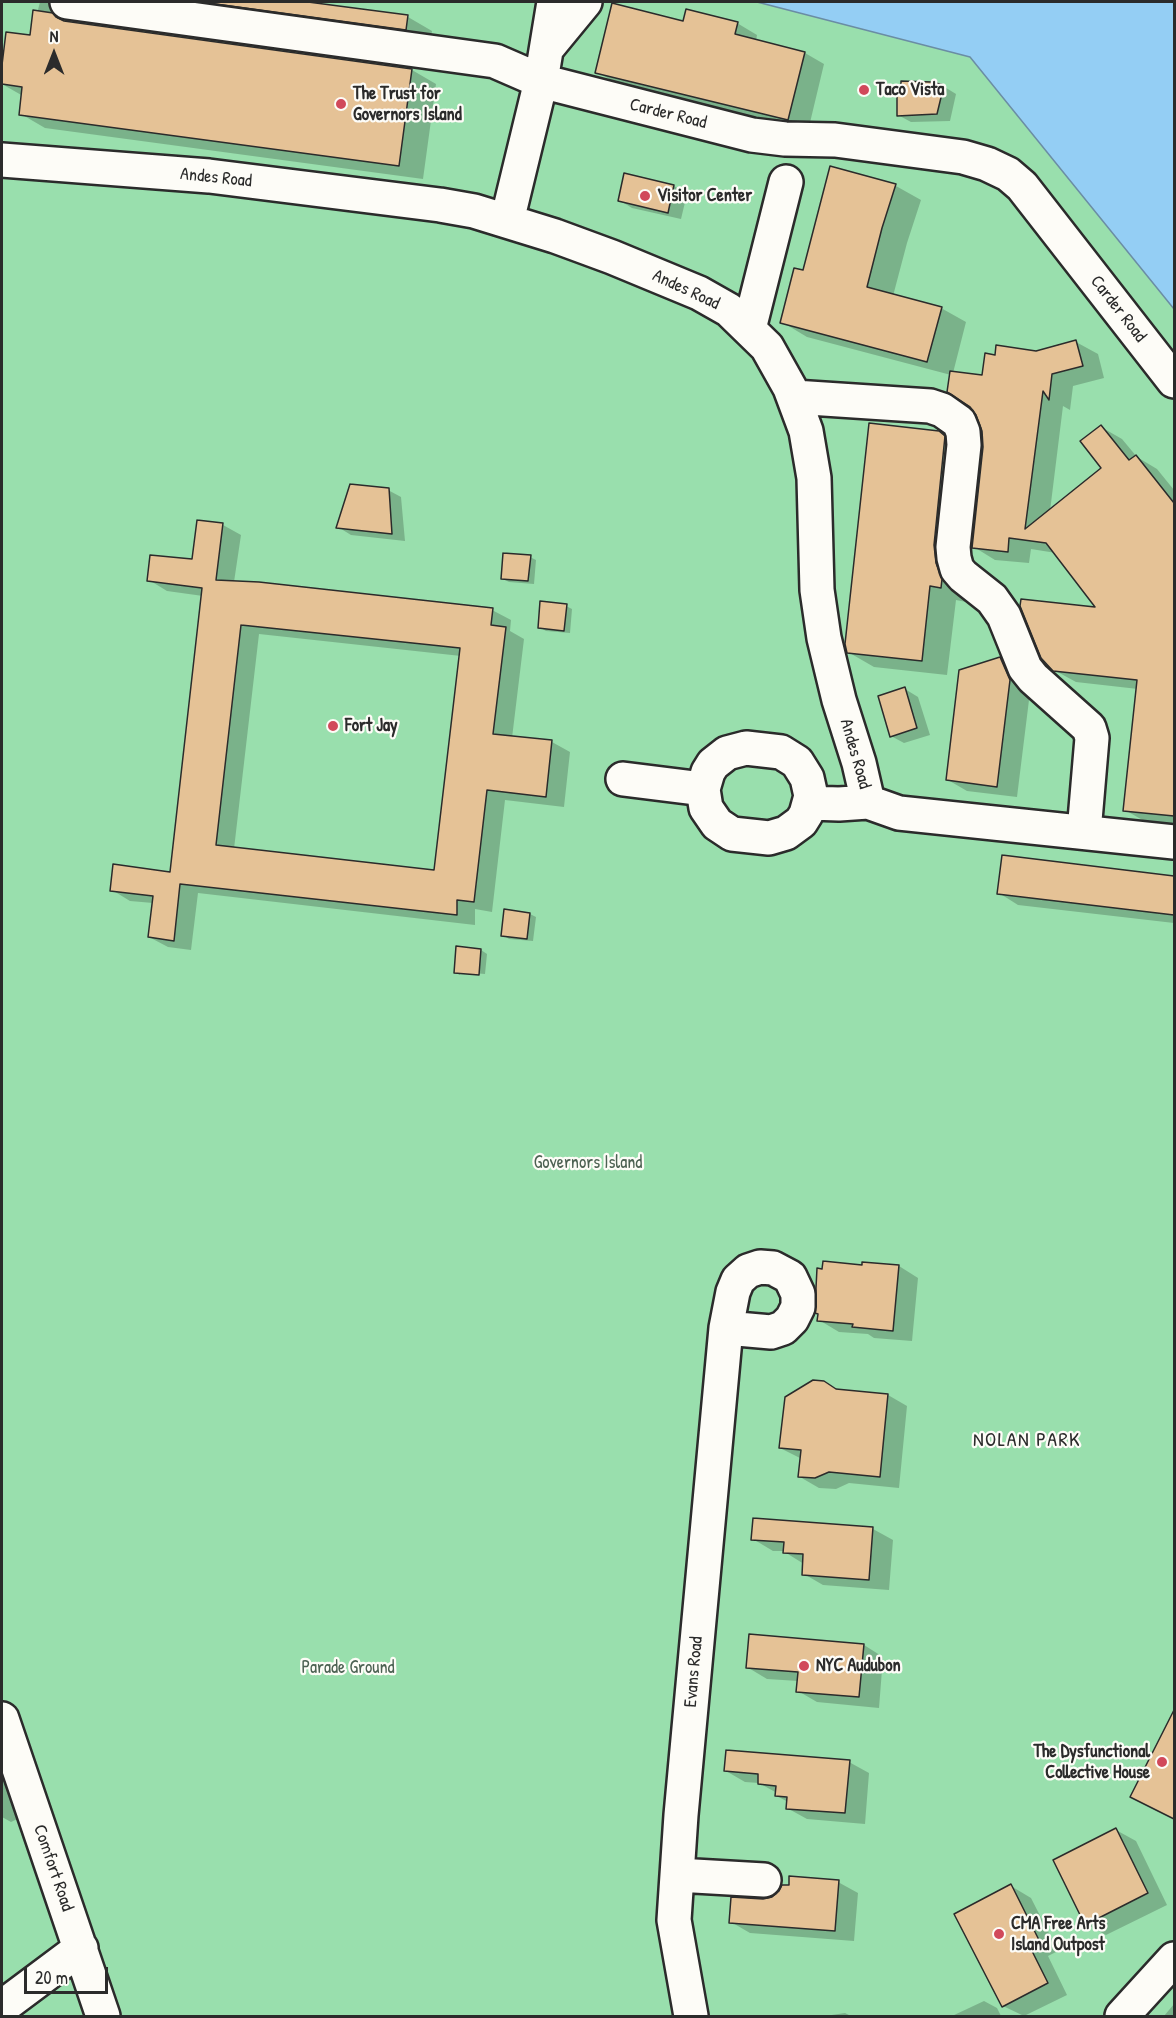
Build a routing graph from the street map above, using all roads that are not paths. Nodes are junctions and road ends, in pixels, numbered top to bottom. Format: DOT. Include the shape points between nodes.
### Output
graph roads {
  1 [pos="67,2"];
  2 [pos="554,2"];
  3 [pos="585,2"];
  4 [pos="547,48"];
  5 [pos="542,81"];
  6 [pos="2,160"];
  7 [pos="786,182"];
  8 [pos="507,221"];
  9 [pos="749,328"];
  10 [pos="1174,381"];
  11 [pos="794,397"];
  12 [pos="623,779"];
  13 [pos="704,789"];
  14 [pos="810,802"];
  15 [pos="868,802"];
  16 [pos="1084,832"];
  17 [pos="1174,842"];
  18 [pos="726,1328"];
  19 [pos="2,1719"];
  20 [pos="677,1875"];
  21 [pos="764,1880"];
  22 [pos="81,1948"];
  23 [pos="1174,1959"];
  24 [pos="2,2007"];
  25 [pos="103,2016"];
  26 [pos="691,2016"];
  27 [pos="1122,2016"];
  1 -- 5 [label="street, Carder Road" via="495,61"];
  2 -- 4 [label="street"];
  3 -- 4 [label="street"];
  4 -- 5 [label="street"];
  5 -- 8 [label="street"];
  5 -- 10 [label="street, Carder Road" via="752,135 835,140 963,157 987,164 1022,186"];
  6 -- 8 [label="street, Andes Road" via="302,188 440,205"];
  7 -- 9 [label="street"];
  8 -- 9 [label="street, Andes Road" via="699,292"];
  9 -- 11 [label="street, Andes Road" via="766,347"];
  11 -- 15 [label="street, Andes Road" via="806,431 814,478 817,590 824,638"];
  11 -- 16 [label="street" via="930,406 958,422 964,445 953,547 957,569 992,599 1004,616 1025,668 1033,678 1089,728 1092,738"];
  12 -- 13 [label="street"];
  13 -- 14 [label="street" via="711,817 724,830 741,836 769,838 786,833 801,822"];
  13 -- 14 [label="street" via="713,764 727,753 746,748 773,750 790,756 803,769 810,787"];
  14 -- 15 [label="street"];
  15 -- 16 [label="street, Andes Road" via="899,813"];
  16 -- 17 [label="street, Andes Road"];
  18 -- 20 [label="street, Evans Road"];
  19 -- 22 [label="street, Comfort Road"];
  20 -- 21 [label="street"];
  20 -- 26 [label="street, Evans Road" via="674,1920"];
  22 -- 24 [label="street"];
  22 -- 25 [label="street, Comfort Road"];
  23 -- 27 [label="street"];
}
